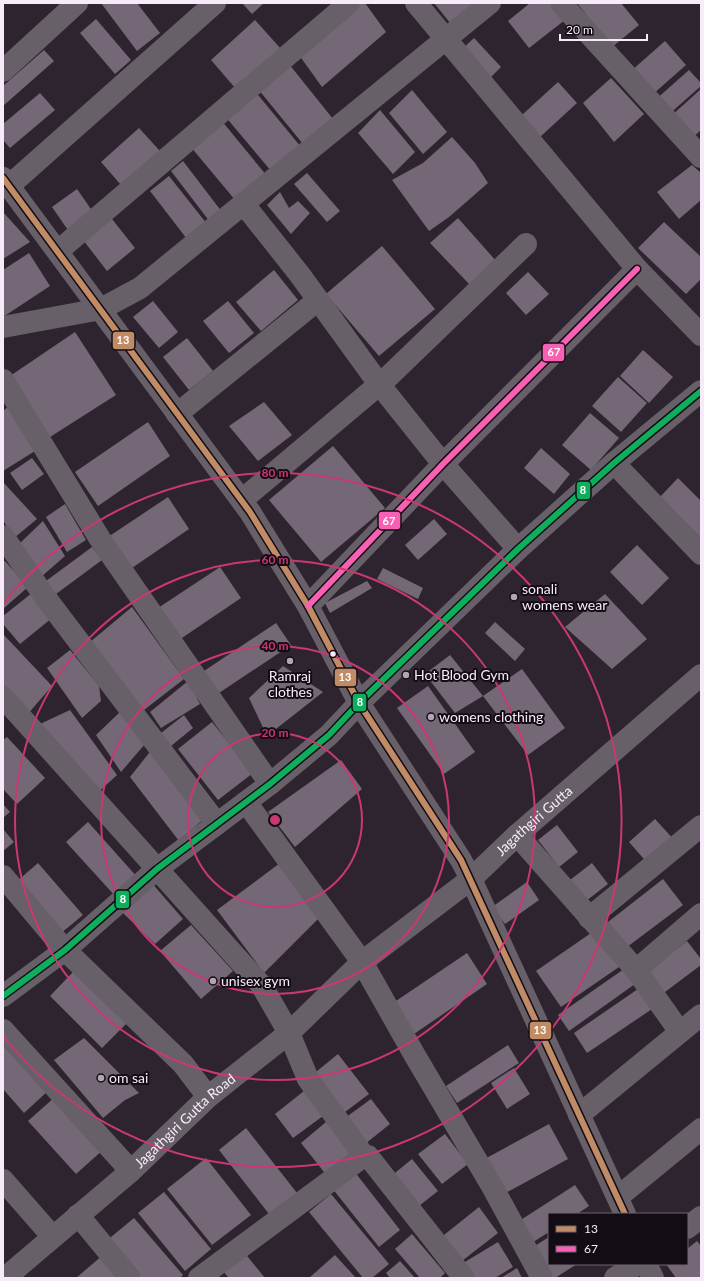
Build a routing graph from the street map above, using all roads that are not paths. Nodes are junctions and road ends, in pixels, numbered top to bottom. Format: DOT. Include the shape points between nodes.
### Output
graph roads {
  1 [pos="77,3"];
  2 [pos="215,3"];
  3 [pos="349,3"];
  4 [pos="416,3"];
  5 [pos="490,3"];
  6 [pos="561,3"];
  7 [pos="444,39"];
  8 [pos="3,71"];
  9 [pos="701,156"];
  10 [pos="6,182"];
  11 [pos="243,203"];
  12 [pos="526,244"];
  13 [pos="58,251"];
  14 [pos="637,269"];
  15 [pos="318,300"];
  16 [pos="101,309"];
  17 [pos="3,327"];
  18 [pos="701,335"];
  19 [pos="3,380"];
  20 [pos="379,384"];
  21 [pos="701,391"];
  22 [pos="177,414"];
  23 [pos="614,463"];
  24 [pos="443,464"];
  25 [pos="242,500"];
  26 [pos="3,536"];
  27 [pos="518,549"];
  28 [pos="701,554"];
  29 [pos="308,606"];
  30 [pos="701,675"];
  31 [pos="3,697"];
  32 [pos="359,703"];
  33 [pos="270,784"];
  34 [pos="246,802"];
  35 [pos="217,824"];
  36 [pos="701,826"];
  37 [pos="517,835"];
  38 [pos="157,869"];
  39 [pos="3,876"];
  40 [pos="471,879"];
  41 [pos="701,914"];
  42 [pos="589,918"];
  43 [pos="65,950"];
  44 [pos="362,962"];
  45 [pos="636,970"];
  46 [pos="3,996"];
  47 [pos="701,1015"];
  48 [pos="3,1030"];
  49 [pos="680,1032"];
  50 [pos="289,1033"];
  51 [pos="208,1097"];
  52 [pos="579,1115"];
  53 [pos="701,1128"];
  54 [pos="364,1156"];
  55 [pos="131,1171"];
  56 [pos="3,1180"];
  57 [pos="622,1205"];
  58 [pos="78,1215"];
  59 [pos="701,1217"];
  60 [pos="688,1227"];
  61 [pos="52,1236"];
  62 [pos="636,1265"];
  63 [pos="646,1265"];
  64 [pos="5,1278"];
  65 [pos="130,1278"];
  66 [pos="199,1278"];
  67 [pos="464,1278"];
  68 [pos="542,1278"];
  69 [pos="614,1278"];
  70 [pos="653,1278"];
  1 -- 8 [label="street"];
  2 -- 10 [label="street"];
  3 -- 13 [label="street"];
  4 -- 7 [label="street"];
  5 -- 7 [label="street"];
  6 -- 9 [label="street"];
  7 -- 11 [label="street"];
  7 -- 14 [label="street"];
  10 -- 13 [label="street"];
  11 -- 15 [label="street"];
  11 -- 16 [label="street" via="140,288"];
  12 -- 20 [label="street"];
  13 -- 16 [label="street"];
  14 -- 18 [label="street"];
  14 -- 24 [label="street"];
  15 -- 20 [label="street"];
  15 -- 22 [label="street"];
  16 -- 17 [label="street"];
  16 -- 22 [label="street"];
  19 -- 33 [label="street" via="100,539"];
  20 -- 24 [label="street"];
  20 -- 25 [label="street"];
  21 -- 23 [label="street"];
  22 -- 25 [label="street"];
  23 -- 27 [label="street"];
  23 -- 28 [label="street"];
  24 -- 27 [label="street"];
  24 -- 29 [label="street"];
  25 -- 29 [label="street"];
  26 -- 35 [label="street" via="45,597"];
  27 -- 32 [label="street"];
  29 -- 32 [label="street"];
  30 -- 37 [label="street, Jagathgiri Gutta"];
  31 -- 38 [label="street"];
  32 -- 33 [label="street" via="329,735"];
  32 -- 40 [label="street"];
  33 -- 34 [label="street"];
  34 -- 35 [label="street"];
  34 -- 44 [label="street"];
  35 -- 38 [label="street"];
  36 -- 42 [label="street"];
  37 -- 40 [label="street, Jagathgiri Gutta"];
  37 -- 42 [label="street"];
  38 -- 43 [label="street"];
  38 -- 50 [label="street" via="262,986"];
  39 -- 43 [label="street"];
  40 -- 44 [label="street, Jagathgiri Gutta"];
  40 -- 52 [label="street"];
  41 -- 45 [label="street"];
  42 -- 45 [label="street"];
  43 -- 46 [label="street"];
  43 -- 51 [label="street" via="183,1064"];
  44 -- 50 [label="street, Jagathgiri Gutta Road"];
  44 -- 68 [label="street"];
  45 -- 49 [label="street"];
  47 -- 49 [label="street"];
  48 -- 55 [label="street"];
  49 -- 52 [label="street"];
  50 -- 51 [label="street, Jagathgiri Gutta Road"];
  50 -- 54 [label="street" via="308,1079"];
  51 -- 55 [label="street, Jagathgiri Gutta Road"];
  52 -- 57 [label="street"];
  53 -- 57 [label="street"];
  54 -- 66 [label="street"];
  54 -- 67 [label="street" via="368,1156"];
  55 -- 58 [label="street, Jagathgiri Gutta Road"];
  56 -- 61 [label="street"];
  58 -- 61 [label="street, Jagathgiri Gutta Road"];
  58 -- 65 [label="street"];
  59 -- 60 [label="street"];
  61 -- 64 [label="street, Jagathgiri Gutta Road"];
  62 -- 69 [label="street"];
  63 -- 70 [label="street"];
}
